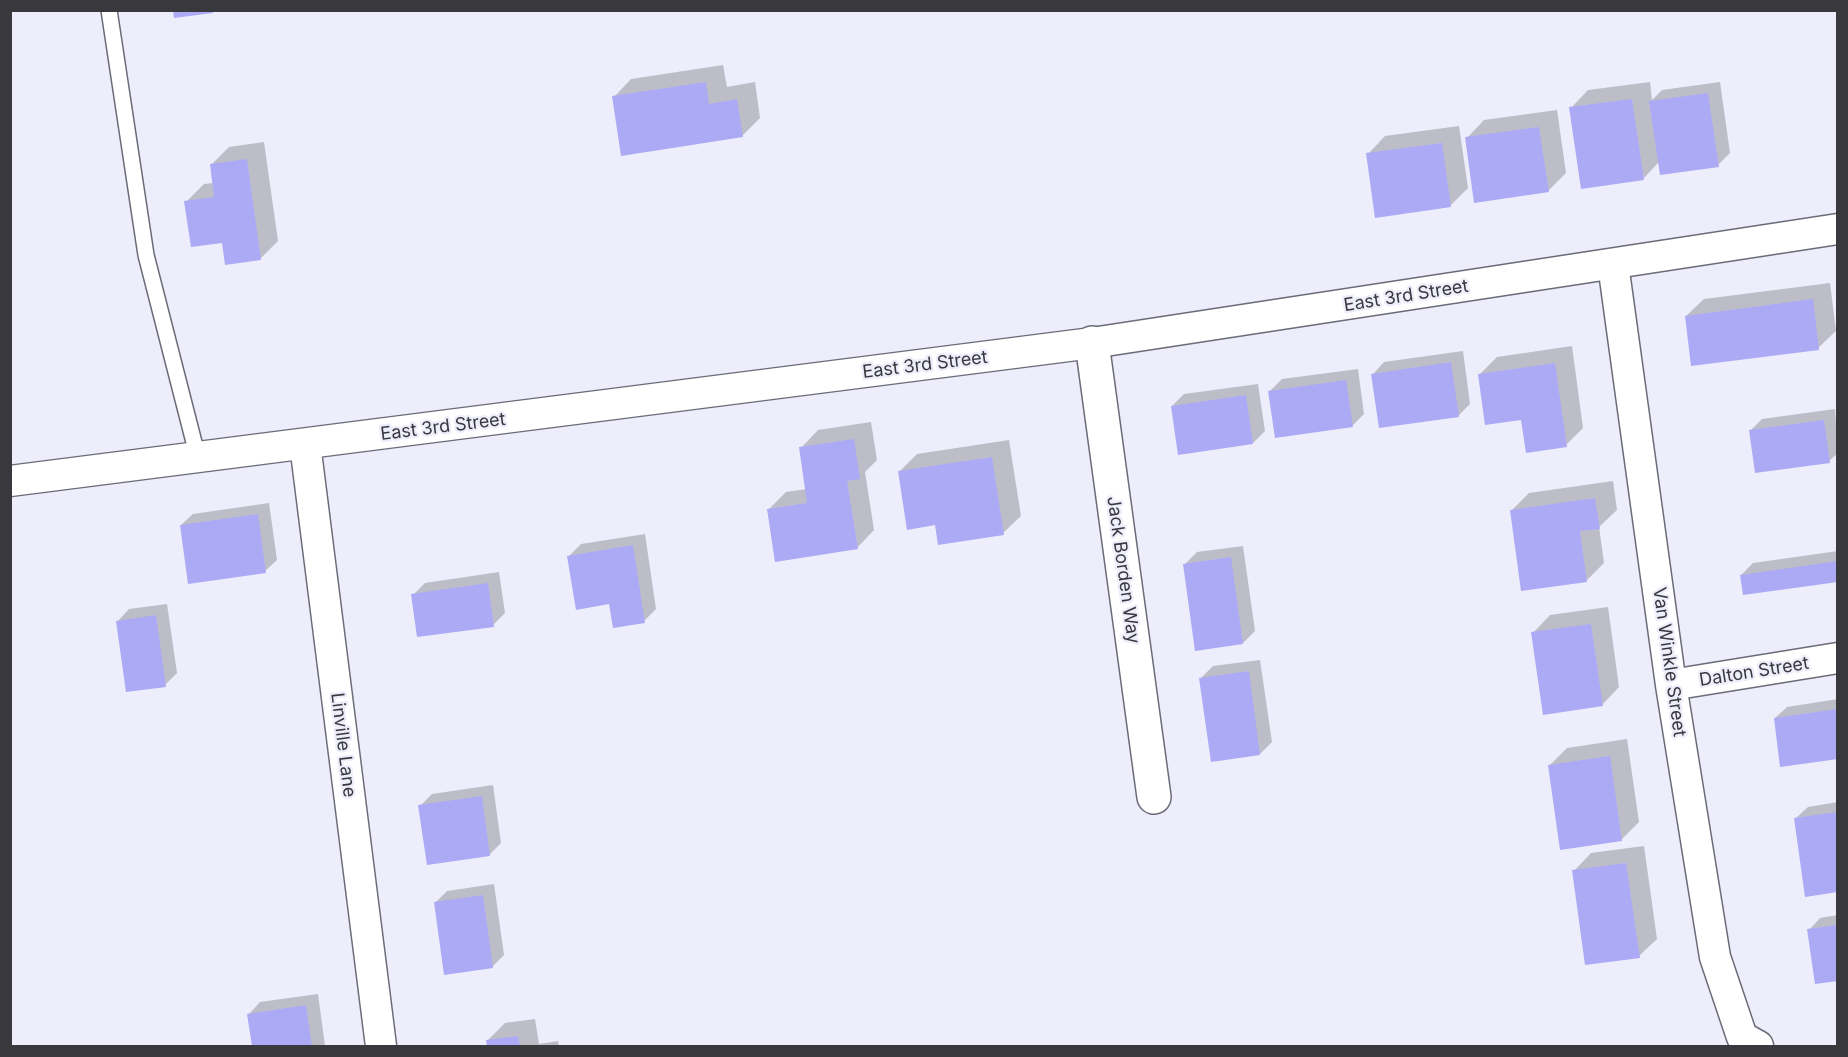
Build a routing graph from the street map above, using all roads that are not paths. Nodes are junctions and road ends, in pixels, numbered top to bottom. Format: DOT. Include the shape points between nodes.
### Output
graph roads {
  1 [pos="109,10"];
  2 [pos="1838,229"];
  3 [pos="1613,264"];
  4 [pos="1092,343"];
  5 [pos="305,444"];
  6 [pos="198,458"];
  7 [pos="10,481"];
  8 [pos="1838,658"];
  9 [pos="1671,685"];
  10 [pos="1154,797"];
  11 [pos="381,1047"];
  12 [pos="1758,1047"];
  1 -- 6 [label="lane" via="146,255"];
  2 -- 3 [label="street, East 3rd Street"];
  3 -- 4 [label="street, East 3rd Street"];
  3 -- 9 [label="street, Van Winkle Street"];
  4 -- 5 [label="street, East 3rd Street"];
  4 -- 10 [label="street, Jack Borden Way"];
  5 -- 6 [label="street, East 3rd Street"];
  5 -- 11 [label="street, Linville Lane"];
  6 -- 7 [label="street, East 3rd Street"];
  8 -- 9 [label="street, Dalton Street"];
  9 -- 12 [label="street, Van Winkle Street" via="1715,957 1742,1037"];
}
